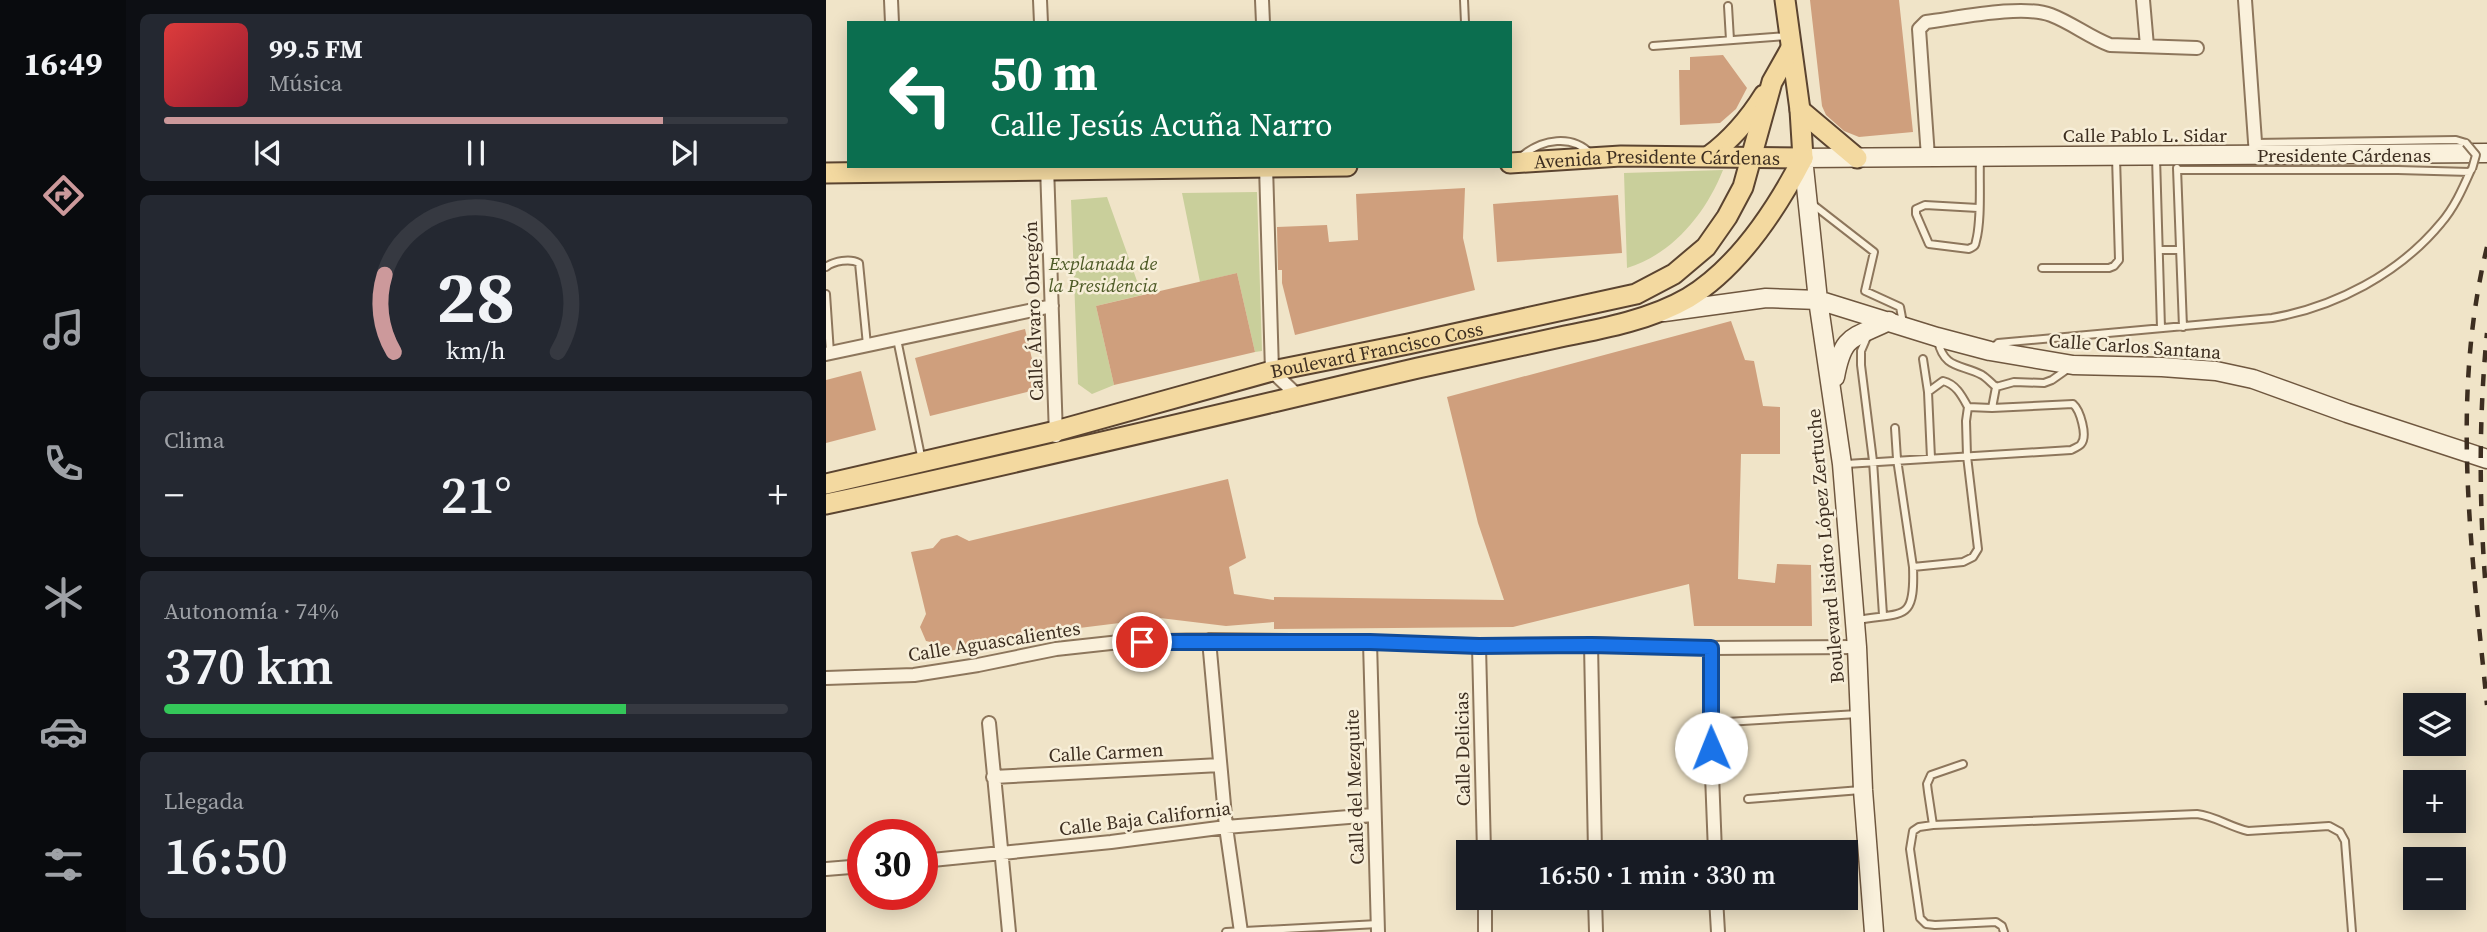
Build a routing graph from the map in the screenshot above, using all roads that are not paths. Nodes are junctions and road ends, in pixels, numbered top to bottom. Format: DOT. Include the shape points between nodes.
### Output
graph roads {
  1 [pos="891,0"];
  2 [pos="1040,0"];
  3 [pos="1262,0"];
  4 [pos="1464,0"];
  5 [pos="1785,0"];
  6 [pos="2049,0"];
  7 [pos="2143,0"];
  8 [pos="2245,0"];
  9 [pos="1728,6"];
  10 [pos="2050,14"];
  11 [pos="892,21"];
  12 [pos="1041,21"];
  13 [pos="1263,21"];
  14 [pos="1465,21"];
  15 [pos="1730,40"];
  16 [pos="1789,43"];
  17 [pos="1653,46"];
  18 [pos="2147,46"];
  19 [pos="2197,48"];
  20 [pos="1772,82"];
  21 [pos="1800,110"];
  22 [pos="2256,150"];
  23 [pos="2487,153"];
  24 [pos="2116,155"];
  25 [pos="2156,155"];
  26 [pos="1709,156"];
  27 [pos="1980,156"];
  28 [pos="1928,157"];
  29 [pos="1752,158"];
  30 [pos="1803,158"];
  31 [pos="1857,158"];
  32 [pos="1512,162"];
  33 [pos="2176,162"];
  34 [pos="1156,168"];
  35 [pos="1266,168"];
  36 [pos="899,169"];
  37 [pos="1047,169"];
  38 [pos="973,170"];
  39 [pos="2471,171"];
  40 [pos="826,173"];
  41 [pos="1808,200"];
  42 [pos="1979,208"];
  43 [pos="2159,250"];
  44 [pos="2180,250"];
  45 [pos="826,267"];
  46 [pos="2042,268"];
  47 [pos="826,294"];
  48 [pos="1818,300"];
  49 [pos="1052,306"];
  50 [pos="1650,314"];
  51 [pos="1537,315"];
  52 [pos="1888,325"];
  53 [pos="2183,327"];
  54 [pos="2161,328"];
  55 [pos="1937,337"];
  56 [pos="897,339"];
  57 [pos="1408,344"];
  58 [pos="867,345"];
  59 [pos="1990,351"];
  60 [pos="828,353"];
  61 [pos="1923,359"];
  62 [pos="2073,365"];
  63 [pos="1420,368"];
  64 [pos="1272,371"];
  65 [pos="1347,385"];
  66 [pos="1996,387"];
  67 [pos="1832,391"];
  68 [pos="1928,392"];
  69 [pos="1299,397"];
  70 [pos="1968,407"];
  71 [pos="1992,408"];
  72 [pos="1895,428"];
  73 [pos="1056,431"];
  74 [pos="1056,454"];
  75 [pos="1967,456"];
  76 [pos="1931,458"];
  77 [pos="1897,459"];
  78 [pos="2487,459"];
  79 [pos="923,461"];
  80 [pos="1873,461"];
  81 [pos="1842,464"];
  82 [pos="826,484"];
  83 [pos="826,504"];
  84 [pos="1913,567"];
  85 [pos="1883,615"];
  86 [pos="1855,620"];
  87 [pos="1209,640"];
  88 [pos="1370,642"];
  89 [pos="1591,645"];
  90 [pos="1479,646"];
  91 [pos="1857,647"];
  92 [pos="1711,648"];
  93 [pos="826,678"];
  94 [pos="1860,714"];
  95 [pos="989,723"];
  96 [pos="1710,723"];
  97 [pos="1963,764"];
  98 [pos="1220,765"];
  99 [pos="993,777"];
  100 [pos="1863,790"];
  101 [pos="1748,799"];
  102 [pos="1373,815"];
  103 [pos="1933,825"];
  104 [pos="1226,827"];
  105 [pos="1484,840"];
  106 [pos="1595,840"];
  107 [pos="1715,840"];
  108 [pos="1000,854"];
  109 [pos="938,860"];
  110 [pos="847,867"];
  111 [pos="826,869"];
  112 [pos="1485,910"];
  113 [pos="1595,910"];
  114 [pos="1717,910"];
  115 [pos="1378,928"];
  116 [pos="1009,932"];
  117 [pos="1226,932"];
  118 [pos="1241,932"];
  119 [pos="1485,932"];
  120 [pos="1596,932"];
  121 [pos="1718,932"];
  122 [pos="1874,932"];
  123 [pos="2004,932"];
  124 [pos="2352,932"];
  1 -- 11 [label="street"];
  2 -- 12 [label="street"];
  3 -- 13 [label="street"];
  4 -- 14 [label="lane"];
  5 -- 16 [label="main road"];
  6 -- 10 [label="street"];
  7 -- 18 [label="street"];
  8 -- 22 [label="street"];
  9 -- 15 [label="lane"];
  10 -- 18 [label="street" via="2110,45"];
  10 -- 28 [label="street" via="1998,13 1920,25"];
  15 -- 16 [label="lane"];
  15 -- 17 [label="lane"];
  16 -- 20 [label="main road, Boulevard Francisco Coss"];
  16 -- 21 [label="main road"];
  18 -- 19 [label="street"];
  20 -- 26 [label="main road" via="1739,130"];
  20 -- 29 [label="main road, Boulevard Francisco Coss"];
  21 -- 30 [label="main road"];
  21 -- 31 [label="main road"];
  22 -- 23 [label="street, Calle Pablo L. Sidar"];
  22 -- 33 [label="street, Calle Pablo L. Sidar"];
  22 -- 39 [label="lane, Presidente Cárdenas, bridge" via="2456,140 2466,143 2476,155"];
  24 -- 25 [label="street, Calle Pablo L. Sidar"];
  24 -- 27 [label="street, Calle Pablo L. Sidar"];
  24 -- 46 [label="lane" via="2119,260 2109,268"];
  25 -- 33 [label="street, Calle Pablo L. Sidar"];
  25 -- 43 [label="lane"];
  26 -- 29 [label="main road, Avenida Presidente Cárdenas"];
  26 -- 32 [label="main road, Avenida Presidente Cárdenas"];
  27 -- 28 [label="street, Calle Pablo L. Sidar"];
  27 -- 42 [label="lane"];
  28 -- 31 [label="street, Calle Pablo L. Sidar"];
  29 -- 30 [label="main road, Avenida Presidente Cárdenas"];
  29 -- 51 [label="main road, Boulevard Francisco Coss" via="1727,217 1706,247 1674,274 1636,294"];
  30 -- 31 [label="street, Calle Pablo L. Sidar"];
  30 -- 41 [label="street, Boulevard Isidro López Zertuche"];
  30 -- 50 [label="main road, Boulevard Francisco Coss" via="1772,211 1724,271 1688,298"];
  33 -- 39 [label="lane, Presidente Cárdenas"];
  33 -- 44 [label="lane"];
  34 -- 37 [label="main road"];
  35 -- 64 [label="street"];
  36 -- 38 [label="main road"];
  36 -- 40 [label="main road"];
  37 -- 38 [label="main road"];
  37 -- 49 [label="street, Calle Álvaro Obregón"];
  39 -- 53 [label="lane" via="2441,224 2390,270 2351,293 2305,312"];
  41 -- 48 [label="street, Boulevard Isidro López Zertuche"];
  41 -- 52 [label="lane" via="1874,252 1865,291 1900,307"];
  42 -- 42 [label="lane" via="1976,241 1969,249 1930,244 1916,214 1916,209 1925,205"];
  43 -- 44 [label="lane"];
  43 -- 54 [label="lane"];
  44 -- 53 [label="lane"];
  45 -- 58 [label="lane" via="835,262 859,263"];
  47 -- 60 [label="lane"];
  48 -- 50 [label="street, Calle Carlos Santana" via="1766,298"];
  48 -- 52 [label="street, Calle Carlos Santana"];
  48 -- 67 [label="street, Boulevard Isidro López Zertuche"];
  49 -- 56 [label="street"];
  49 -- 73 [label="street, Calle Álvaro Obregón"];
  50 -- 63 [label="main road, Boulevard Francisco Coss"];
  51 -- 57 [label="main road, Boulevard Francisco Coss"];
  51 -- 63 [label="main road" via="1433,357"];
  52 -- 55 [label="street, Calle Carlos Santana"];
  52 -- 67 [label="street" via="1851,339 1840,352"];
  52 -- 80 [label="lane" via="1863,342 1861,365"];
  53 -- 54 [label="lane"];
  54 -- 59 [label="lane" via="1998,343"];
  55 -- 59 [label="street, Calle Carlos Santana"];
  55 -- 66 [label="lane" via="1945,358"];
  56 -- 58 [label="street"];
  56 -- 79 [label="lane"];
  57 -- 64 [label="main road, Boulevard Francisco Coss"];
  57 -- 65 [label="main road" via="1408,361"];
  58 -- 60 [label="street"];
  59 -- 62 [label="street, Calle Carlos Santana"];
  61 -- 68 [label="lane"];
  62 -- 66 [label="lane" via="2044,383"];
  62 -- 78 [label="street, Calle Carlos Santana" via="2216,371 2253,379"];
  63 -- 65 [label="main road, Boulevard Francisco Coss"];
  64 -- 69 [label="street"];
  64 -- 73 [label="main road, Boulevard Francisco Coss"];
  65 -- 69 [label="main road, Boulevard Francisco Coss"];
  66 -- 71 [label="lane"];
  67 -- 81 [label="street, Boulevard Isidro López Zertuche"];
  68 -- 70 [label="lane" via="1948,382"];
  68 -- 76 [label="lane"];
  69 -- 74 [label="main road, Boulevard Francisco Coss"];
  70 -- 71 [label="lane"];
  70 -- 75 [label="lane"];
  71 -- 75 [label="lane" via="2073,404 2081,414 2084,440 2071,450"];
  72 -- 77 [label="lane"];
  73 -- 74 [label="street, Calle Álvaro Obregón"];
  73 -- 79 [label="main road, Boulevard Francisco Coss"];
  74 -- 83 [label="main road, Boulevard Francisco Coss"];
  75 -- 76 [label="lane"];
  75 -- 84 [label="lane" via="1978,549 1963,562"];
  76 -- 77 [label="lane"];
  77 -- 80 [label="lane"];
  77 -- 84 [label="lane"];
  79 -- 82 [label="main road, Boulevard Francisco Coss"];
  80 -- 81 [label="lane"];
  80 -- 85 [label="lane"];
  81 -- 86 [label="street, Boulevard Isidro López Zertuche"];
  84 -- 85 [label="lane" via="1912,602 1895,615"];
  85 -- 86 [label="lane"];
  86 -- 91 [label="street, Boulevard Isidro López Zertuche"];
  87 -- 88 [label="street, Calle Aguascalientes"];
  87 -- 93 [label="street, Calle Aguascalientes" via="1120,642 914,675"];
  87 -- 98 [label="street"];
  88 -- 90 [label="street, Calle Aguascalientes"];
  88 -- 102 [label="street, Calle del Mezquite"];
  89 -- 90 [label="street, Calle Aguascalientes"];
  89 -- 92 [label="street, Calle Aguascalientes"];
  89 -- 106 [label="street"];
  90 -- 105 [label="street, Calle Delicias"];
  91 -- 92 [label="street, Calle Aguascalientes"];
  91 -- 94 [label="street, Boulevard Isidro López Zertuche"];
  92 -- 96 [label="street"];
  94 -- 96 [label="lane"];
  94 -- 100 [label="street, Boulevard Isidro López Zertuche"];
  95 -- 99 [label="street"];
  96 -- 107 [label="street"];
  97 -- 103 [label="lane" via="1931,775 1927,783"];
  98 -- 99 [label="street, Calle Carmen"];
  98 -- 104 [label="street"];
  99 -- 108 [label="street"];
  100 -- 101 [label="lane"];
  100 -- 122 [label="street, Boulevard Isidro López Zertuche"];
  102 -- 104 [label="street, Calle Baja California"];
  102 -- 115 [label="street, Calle del Mezquite"];
  103 -- 123 [label="lane" via="1913,831 1911,841 1920,919 1935,925 1996,922"];
  103 -- 124 [label="lane" via="2197,814 2248,831 2329,826 2345,841"];
  104 -- 108 [label="street, Calle Baja California"];
  104 -- 118 [label="street"];
  108 -- 109 [label="street, Calle Baja California"];
  108 -- 116 [label="street"];
  110 -- 111 [label="street"];
  112 -- 119 [label="street"];
  113 -- 120 [label="street"];
  114 -- 121 [label="street"];
  115 -- 118 [label="lane"];
  117 -- 118 [label="lane"];
}
